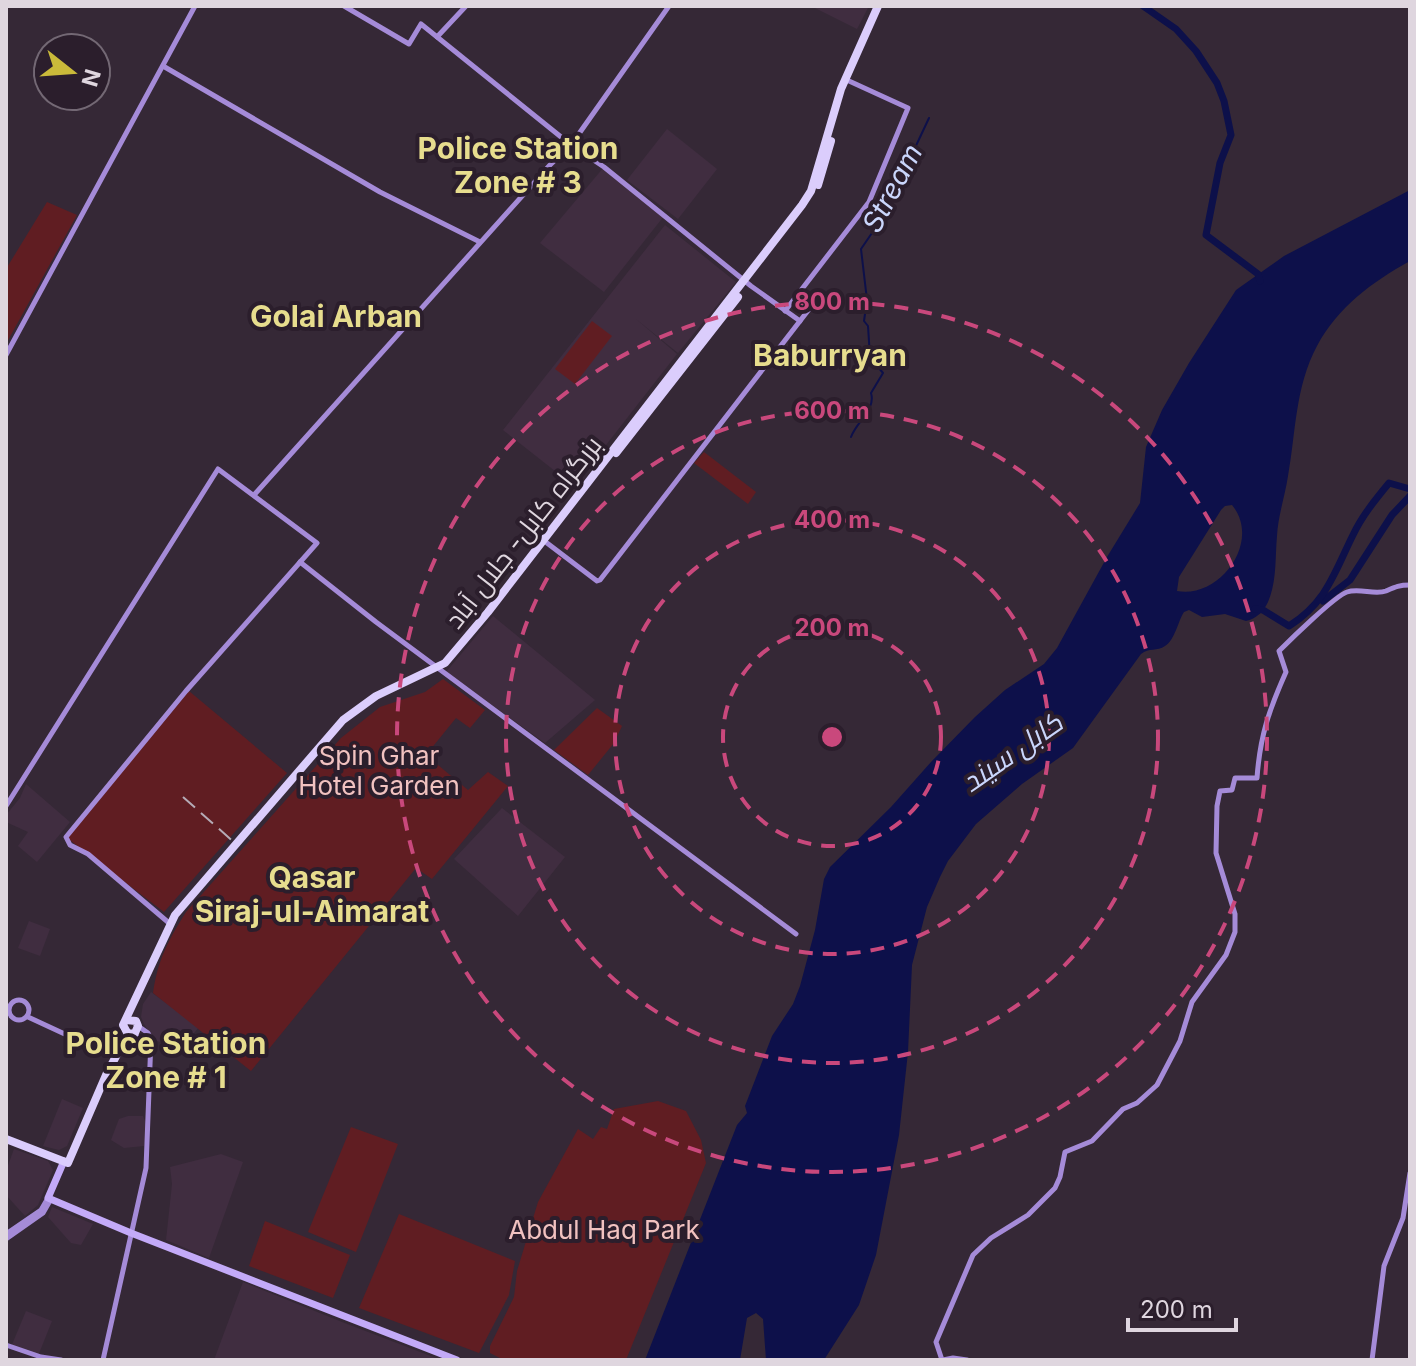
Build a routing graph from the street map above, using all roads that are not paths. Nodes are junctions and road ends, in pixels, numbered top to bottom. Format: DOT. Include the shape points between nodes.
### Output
graph roads {
  1 [pos="195,6"];
  2 [pos="344,6"];
  3 [pos="466,6"];
  4 [pos="669,6"];
  5 [pos="881,6"];
  6 [pos="437,37"];
  7 [pos="163,66"];
  8 [pos="849,81"];
  9 [pos="571,145"];
  10 [pos="480,242"];
  11 [pos="747,280"];
  12 [pos="796,297"];
  13 [pos="785,311"];
  14 [pos="800,321"];
  15 [pos="6,355"];
  16 [pos="254,495"];
  17 [pos="545,542"];
  18 [pos="300,562"];
  19 [pos="1410,585"];
  20 [pos="440,669"];
  21 [pos="6,806"];
  22 [pos="169,923"];
  23 [pos="796,934"];
  24 [pos="8,1006"];
  25 [pos="28,1017"];
  26 [pos="130,1026"];
  27 [pos="110,1055"];
  28 [pos="6,1136"];
  29 [pos="67,1160"];
  30 [pos="1410,1173"];
  31 [pos="50,1198"];
  32 [pos="131,1233"];
  33 [pos="6,1236"];
  34 [pos="6,1345"];
  35 [pos="453,1359"];
  36 [pos="61,1360"];
  37 [pos="103,1360"];
  38 [pos="943,1360"];
  39 [pos="967,1360"];
  40 [pos="1372,1360"];
  1 -- 7 [label="main road"];
  2 -- 6 [label="main road" via="409,44 421,24"];
  3 -- 6 [label="main road"];
  4 -- 9 [label="main road"];
  5 -- 8 [label="highway, بزرگراه کابل- جلال آباد"];
  5 -- 11 [label="highway, بزرگراه کابل- جلال آباد" via="841,89 811,191"];
  6 -- 9 [label="main road"];
  7 -- 10 [label="main road" via="380,192"];
  7 -- 15 [label="main road"];
  8 -- 11 [label="highway, بزرگراه کابل- جلال آباد" via="813,197"];
  8 -- 12 [label="main road" via="908,108 869,202"];
  9 -- 10 [label="main road"];
  9 -- 11 [label="main road"];
  10 -- 16 [label="main road"];
  11 -- 13 [label="main road"];
  11 -- 17 [label="highway, بزرگراه کابل- جلال آباد"];
  12 -- 13 [label="main road"];
  12 -- 14 [label="main road" via="810,308"];
  13 -- 14 [label="main road"];
  14 -- 17 [label="main road" via="600,580"];
  16 -- 18 [label="main road" via="317,543"];
  16 -- 21 [label="main road" via="218,469"];
  17 -- 20 [label="highway, بزرگراه کابل- جلال آباد" via="482,627 453,662"];
  18 -- 20 [label="main road"];
  18 -- 22 [label="main road" via="66,837"];
  19 -- 38 [label="main road" via="1344,593 1279,651 1286,672 1267,716 1257,779 1235,778 1232,790 1220,791 1217,806 1216,853 1235,914 1226,955 1192,1002 1180,1041 1157,1085 1123,1109 1092,1141 1065,1152 1055,1188 973,1255 936,1342"];
  20 -- 22 [label="highway, بزرگراه کابل- جلال آباد" via="376,696 343,720"];
  20 -- 23 [label="main road"];
  20 -- 26 [label="highway, بزرگراه کابل- جلال آباد" via="355,717 182,913"];
  22 -- 26 [label="highway, بزرگراه کابل- جلال آباد"];
  24 -- 25 [label="main road" via="15,1020"];
  24 -- 25 [label="main road" via="24,1001"];
  25 -- 27 [label="main road"];
  26 -- 27 [label="highway, بزرگراه کابل- جلال آباد"];
  26 -- 29 [label="highway"];
  26 -- 32 [label="main road" via="151,1045 148,1155"];
  27 -- 29 [label="highway, بزرگراه کابل- جلال آباد"];
  28 -- 29 [label="highway"];
  29 -- 31 [label="main road"];
  30 -- 40 [label="main road" via="1403,1218 1384,1266"];
  31 -- 32 [label="main road"];
  31 -- 33 [label="main road"];
  32 -- 35 [label="main road"];
  32 -- 37 [label="main road"];
  34 -- 36 [label="main road"];
  38 -- 39 [label="main road"];
}
